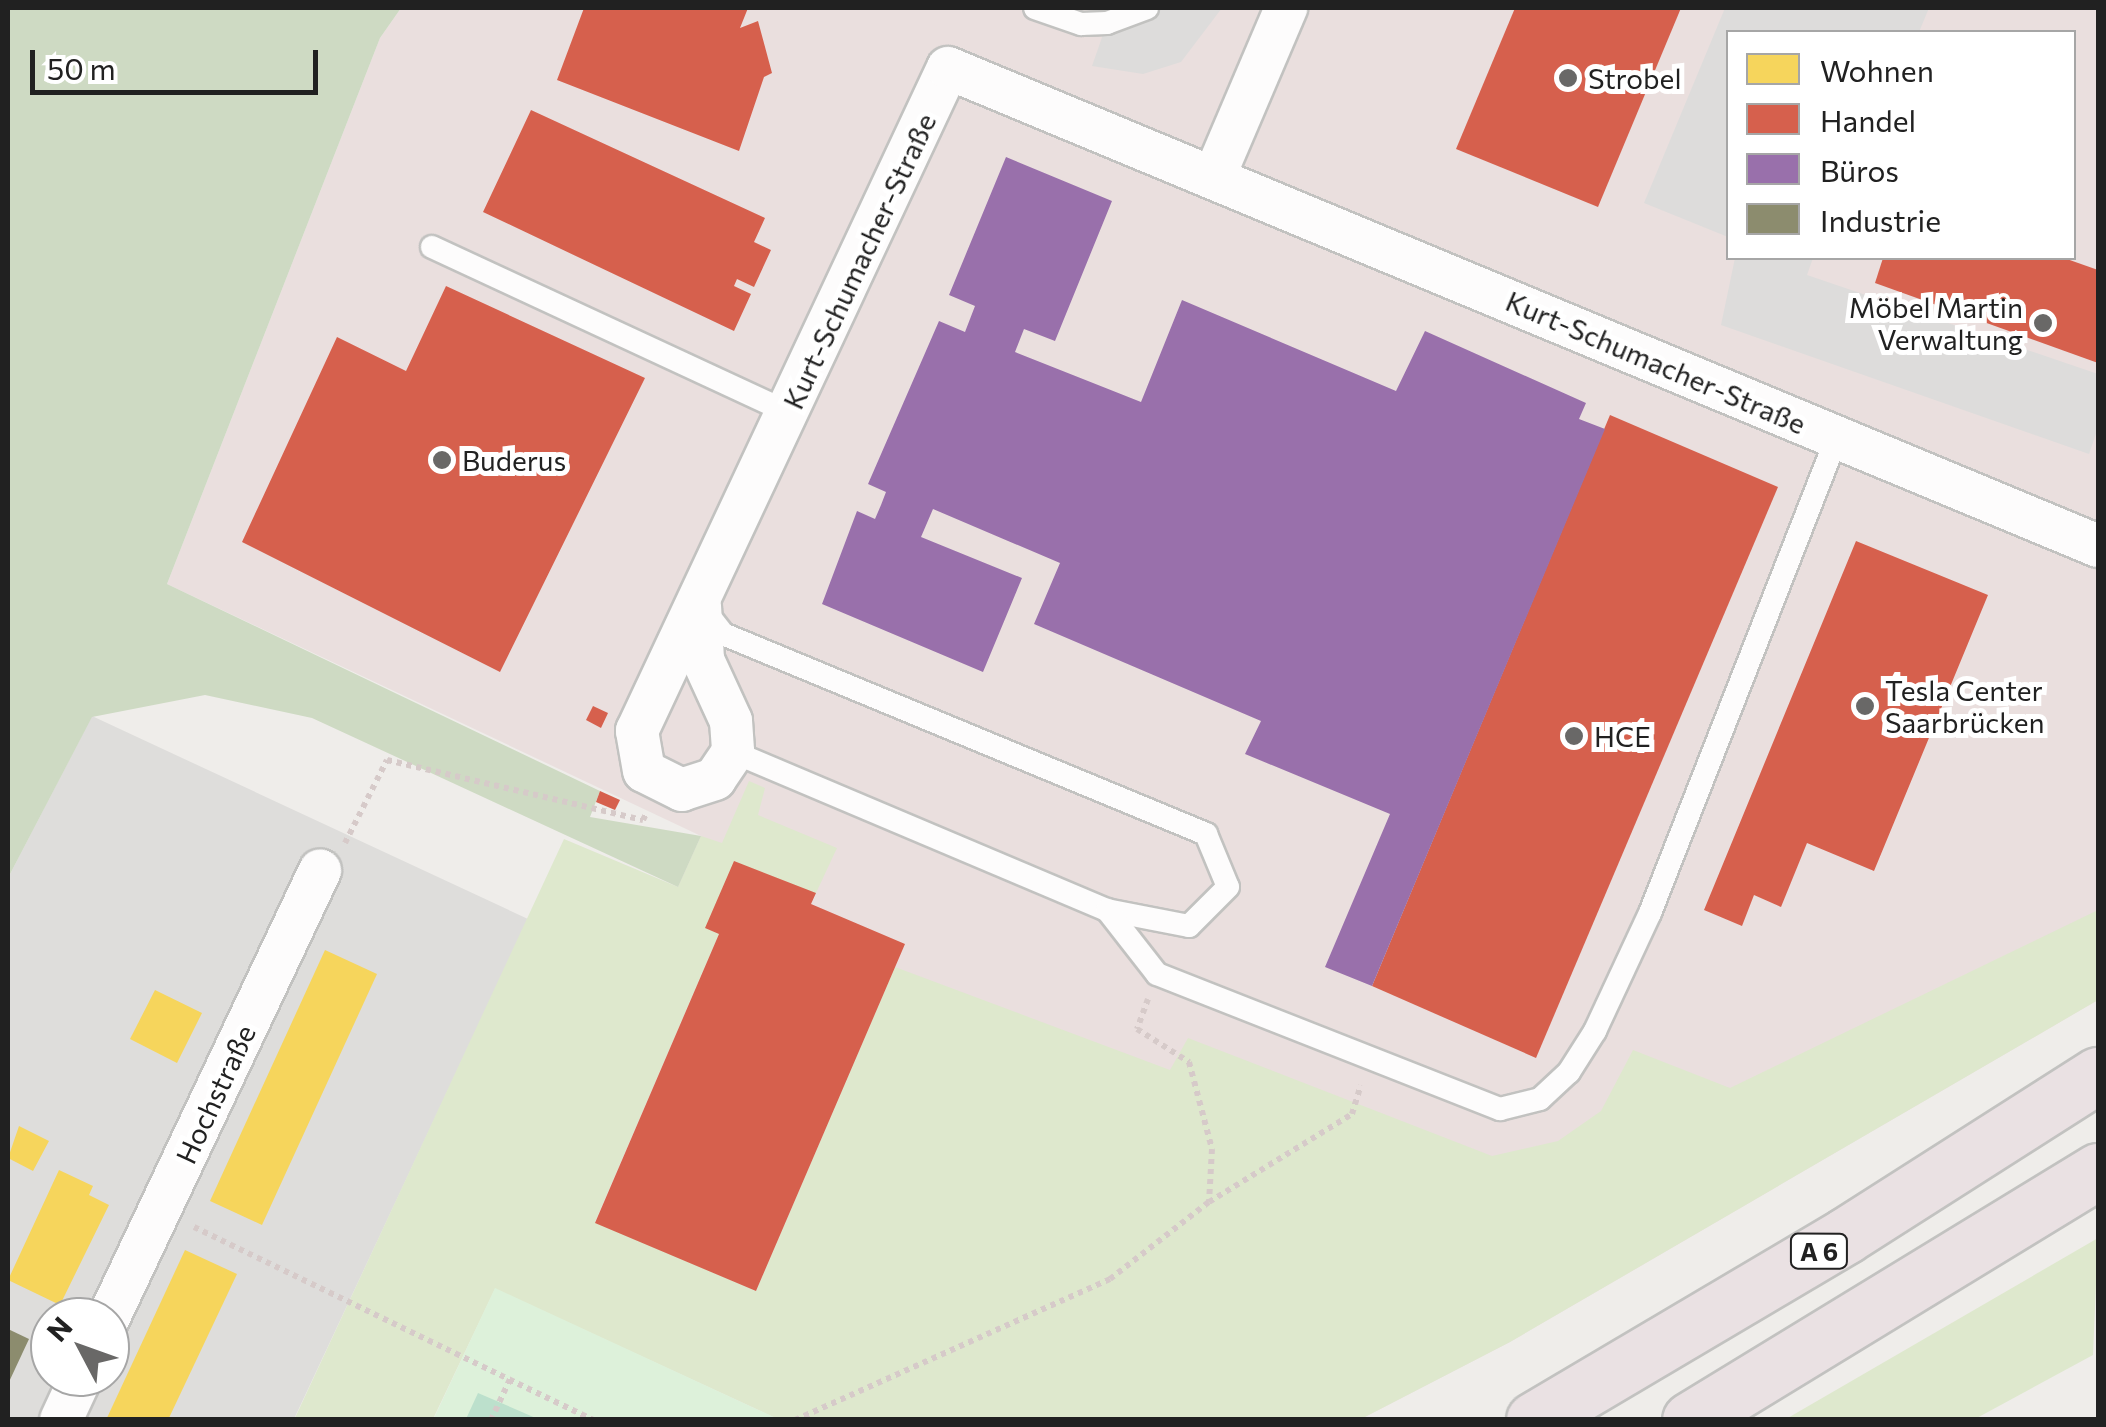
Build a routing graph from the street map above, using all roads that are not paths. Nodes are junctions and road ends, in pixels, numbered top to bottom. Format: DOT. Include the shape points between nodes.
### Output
graph roads {
  1 [pos="1035,8"];
  2 [pos="1146,8"];
  3 [pos="1286,8"];
  4 [pos="1214,177"];
  5 [pos="432,248"];
  6 [pos="789,414"];
  7 [pos="1837,437"];
  8 [pos="2098,546"];
  9 [pos="700,606"];
  10 [pos="733,752"];
  11 [pos="320,870"];
  12 [pos="1107,910"];
  13 [pos="2098,1074"];
  14 [pos="2098,1171"];
  15 [pos="119,1297"];
  16 [pos="72,1397"];
  17 [pos="61,1420"];
  18 [pos="1534,1420"];
  19 [pos="1690,1420"];
  1 -- 2 [label="lane" via="1081,24"];
  3 -- 4 [label="street"];
  4 -- 6 [label="street, Kurt-Schumacher-Straße" via="948,68"];
  4 -- 7 [label="street, Kurt-Schumacher-Straße"];
  5 -- 6 [label="lane"];
  6 -- 9 [label="street, Kurt-Schumacher-Straße"];
  7 -- 8 [label="street, Kurt-Schumacher-Straße"];
  7 -- 12 [label="lane" via="1650,914 1569,1072 1540,1099 1500,1109 1157,974"];
  9 -- 10 [label="street, Kurt-Schumacher-Straße" via="702,660 730,721"];
  9 -- 10 [label="street, Kurt-Schumacher-Straße" via="637,731 637,756 662,785 700,789"];
  9 -- 12 [label="lane" via="723,634 1206,834 1228,887 1189,926"];
  10 -- 12 [label="lane"];
  11 -- 15 [label="street, Hochstraße"];
  13 -- 18 [label="highway, A 6" via="1846,1236"];
  14 -- 19 [label="highway"];
  16 -- 17 [label="street"];
}
